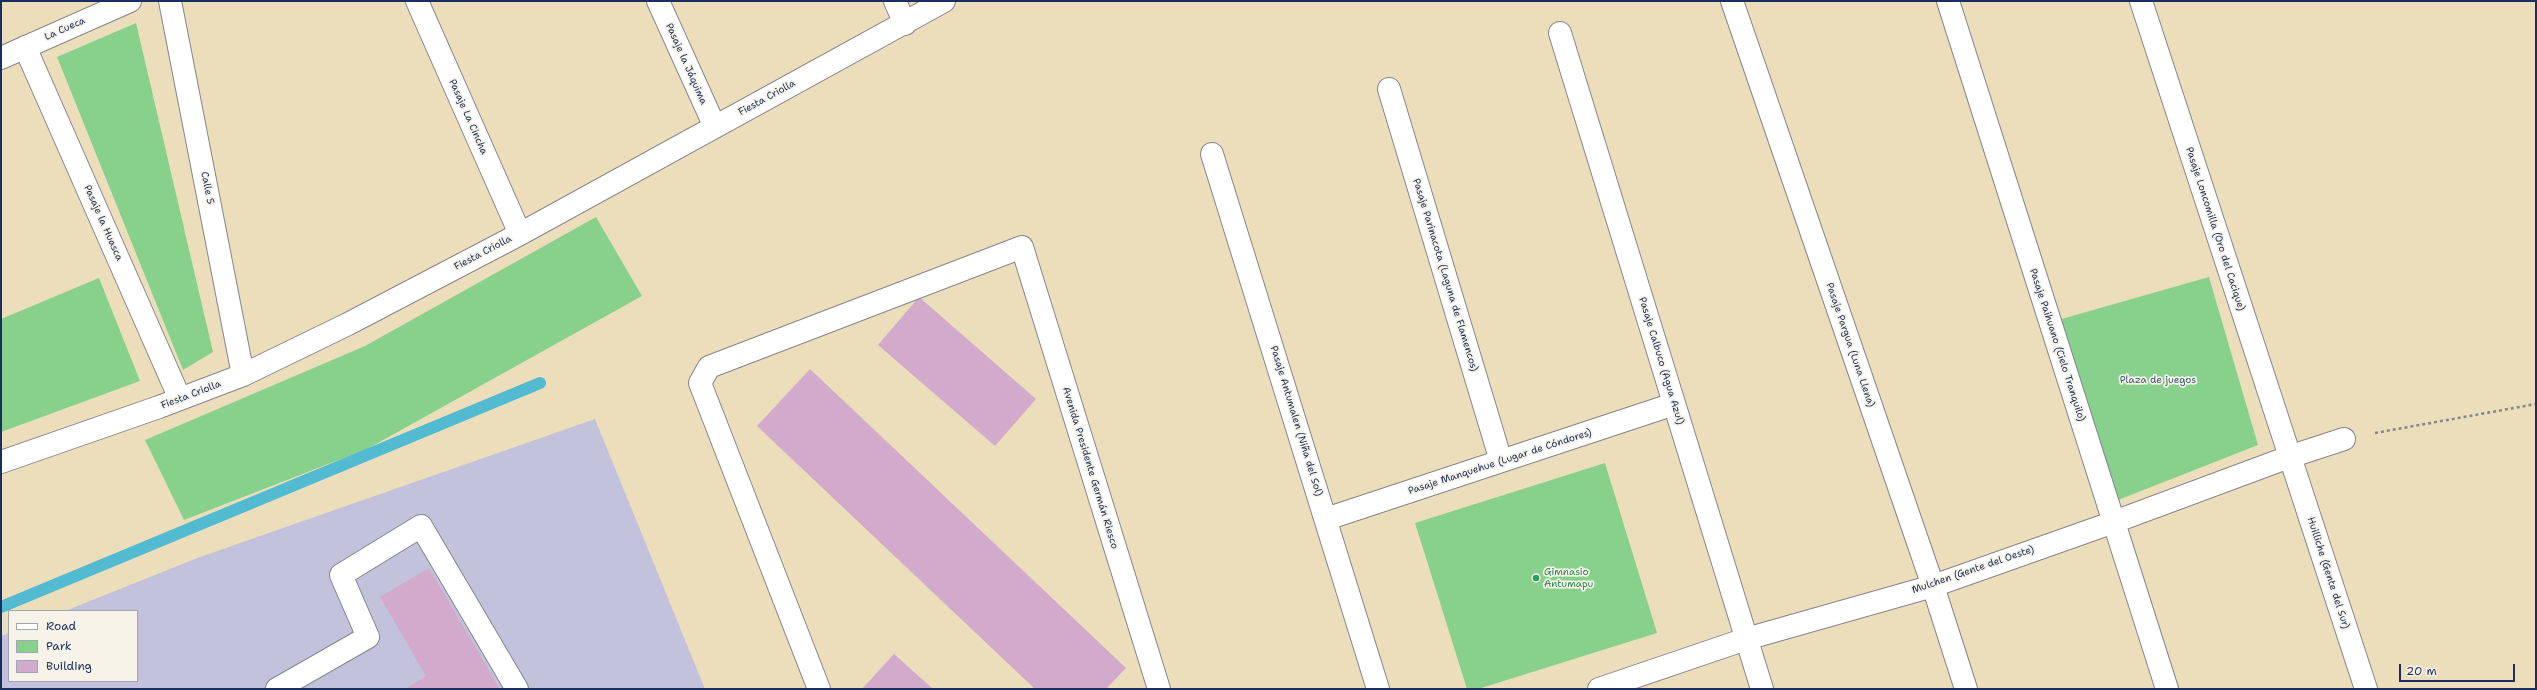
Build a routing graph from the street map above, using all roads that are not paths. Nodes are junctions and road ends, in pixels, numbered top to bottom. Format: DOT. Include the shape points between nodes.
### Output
graph roads {
  1 [pos="130,1"];
  2 [pos="170,1"];
  3 [pos="417,1"];
  4 [pos="658,1"];
  5 [pos="895,1"];
  6 [pos="944,1"];
  7 [pos="1732,1"];
  8 [pos="1948,1"];
  9 [pos="2141,1"];
  10 [pos="905,24"];
  11 [pos="1560,33"];
  12 [pos="25,47"];
  13 [pos="1,58"];
  14 [pos="1389,89"];
  15 [pos="715,127"];
  16 [pos="1212,154"];
  17 [pos="520,234"];
  18 [pos="243,375"];
  19 [pos="180,399"];
  20 [pos="1674,404"];
  21 [pos="2344,439"];
  22 [pos="2290,456"];
  23 [pos="1501,461"];
  24 [pos="1,462"];
  25 [pos="1326,519"];
  26 [pos="2114,522"];
  27 [pos="1932,586"];
  28 [pos="1746,639"];
  29 [pos="277,689"];
  30 [pos="517,689"];
  31 [pos="819,689"];
  32 [pos="1159,689"];
  33 [pos="1378,689"];
  34 [pos="1599,689"];
  35 [pos="1762,689"];
  36 [pos="1966,689"];
  37 [pos="2167,689"];
  38 [pos="2366,689"];
  1 -- 12 [label="street, La Cueca"];
  2 -- 18 [label="street, Calle 5"];
  3 -- 17 [label="street, Pasaje La Cincha"];
  4 -- 15 [label="street, Pasaje la Jáquima"];
  5 -- 10 [label="street"];
  6 -- 10 [label="street, Fiesta Criolla"];
  7 -- 27 [label="street, Pasaje Pargua (Luna Llena)"];
  8 -- 26 [label="street, Pasaje Paihuano (Cielo Tranquilo)"];
  9 -- 22 [label="street, Pasaje Loncomilla (Oro del Cacique)"];
  10 -- 15 [label="street, Fiesta Criolla"];
  11 -- 20 [label="street, Pasaje Calbuco (Agua Azul)"];
  12 -- 13 [label="street, La Cueca"];
  12 -- 19 [label="street, Pasaje la Huasca"];
  14 -- 23 [label="street, Pasaje Parinacota (Laguna de Flamencos)"];
  15 -- 17 [label="street, Fiesta Criolla"];
  16 -- 25 [label="street, Pasaje Antumalen (Niña del Sol)"];
  17 -- 18 [label="street, Fiesta Criolla" via="348,324"];
  18 -- 19 [label="street, Fiesta Criolla"];
  19 -- 24 [label="street, Fiesta Criolla"];
  20 -- 23 [label="street, Pasaje Manquehue (Lugar de Cóndores)"];
  20 -- 28 [label="street, Pasaje Calbuco (Agua Azul)"];
  21 -- 22 [label="street, Mulchen (Gente del Oeste)"];
  22 -- 26 [label="street, Mulchen (Gente del Oeste)"];
  22 -- 38 [label="street, Huilliche (Gente del Sur)"];
  23 -- 25 [label="street, Pasaje Manquehue (Lugar de Cóndores)"];
  25 -- 33 [label="street, Pasaje Antumalen (Niña del Sol)"];
  26 -- 27 [label="street, Mulchen (Gente del Oeste)"];
  26 -- 37 [label="street, Pasaje Paihuano (Cielo Tranquilo)"];
  27 -- 28 [label="street, Mulchen (Gente del Oeste)"];
  27 -- 36 [label="street, Pasaje Pargua (Luna Llena)"];
  28 -- 34 [label="street, Mulchen (Gente del Oeste)"];
  28 -- 35 [label="street, Pasaje Calbuco (Agua Azul)"];
  29 -- 30 [label="street" via="368,637 341,575 421,526"];
  31 -- 32 [label="street, Avenida Presidente Germán Riesco" via="700,383 709,367 1022,247"];
}
